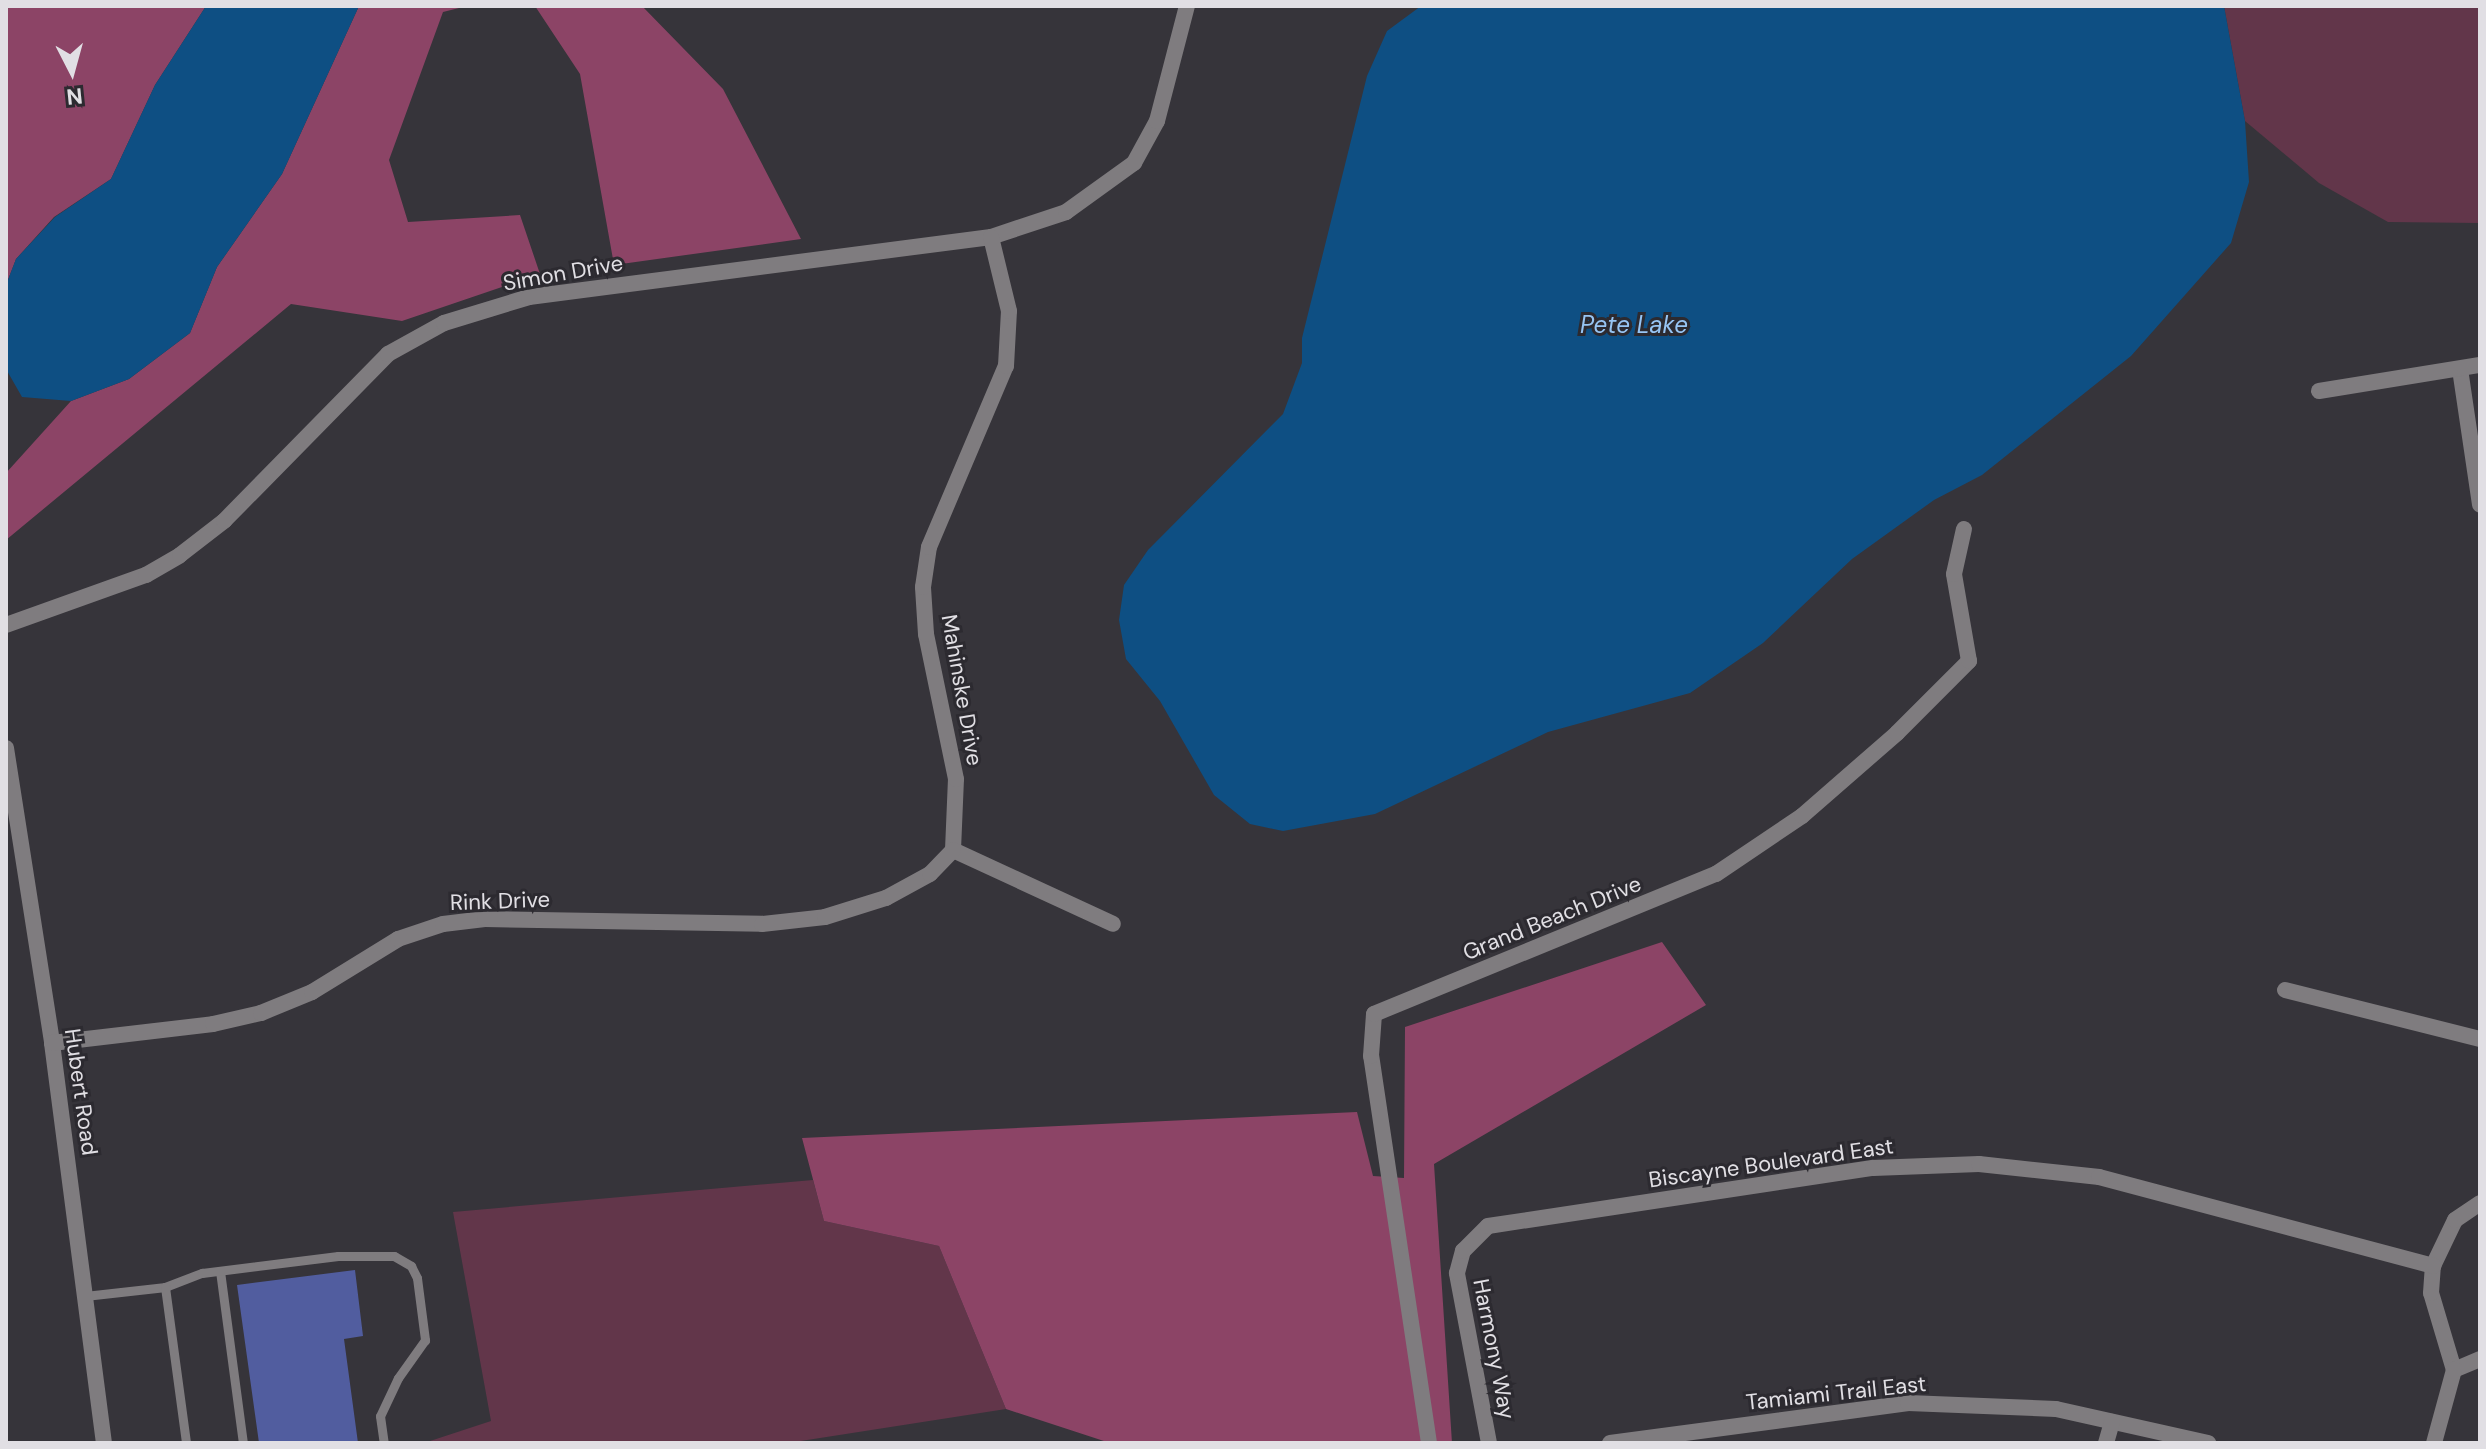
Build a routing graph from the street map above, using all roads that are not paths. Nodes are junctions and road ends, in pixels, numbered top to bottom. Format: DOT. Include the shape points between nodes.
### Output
graph roads {
  1 [pos="1187,6"];
  2 [pos="991,237"];
  3 [pos="2480,365"];
  4 [pos="2460,369"];
  5 [pos="2319,391"];
  6 [pos="2480,505"];
  7 [pos="1964,529"];
  8 [pos="6,625"];
  9 [pos="6,748"];
  10 [pos="953,850"];
  11 [pos="1113,924"];
  12 [pos="2285,990"];
  13 [pos="2480,1039"];
  14 [pos="52,1043"];
  15 [pos="2480,1203"];
  16 [pos="1488,1226"];
  17 [pos="2433,1266"];
  18 [pos="220,1271"];
  19 [pos="165,1287"];
  20 [pos="85,1296"];
  21 [pos="2480,1359"];
  22 [pos="2454,1370"];
  23 [pos="2112,1422"];
  24 [pos="1722,1436"];
  25 [pos="104,1443"];
  26 [pos="186,1443"];
  27 [pos="243,1443"];
  28 [pos="384,1443"];
  29 [pos="1429,1443"];
  30 [pos="1489,1443"];
  31 [pos="1610,1443"];
  32 [pos="2106,1443"];
  33 [pos="2208,1443"];
  34 [pos="2434,1443"];
  1 -- 2 [label="street, Simon Drive" via="1157,121 1134,163 1066,212"];
  2 -- 8 [label="street, Simon Drive" via="529,297 444,323 388,354 224,521 180,555 146,575"];
  2 -- 10 [label="street, Mahinske Drive" via="1009,311 1006,366 929,547 923,587 926,634 956,779"];
  3 -- 4 [label="street"];
  4 -- 5 [label="street"];
  4 -- 6 [label="street"];
  7 -- 29 [label="street, Grand Beach Drive" via="1954,574 1969,661 1802,816 1716,874 1374,1014 1371,1056"];
  9 -- 14 [label="street, Hubert Road"];
  10 -- 11 [label="street"];
  10 -- 14 [label="street, Rink Drive" via="930,874 886,898 825,917 762,924 485,919 443,924 398,939 312,992 261,1013 213,1024"];
  12 -- 13 [label="street"];
  14 -- 20 [label="street, Hubert Road"];
  15 -- 17 [label="street" via="2455,1220"];
  16 -- 17 [label="street, Biscayne Boulevard East" via="1873,1168 1979,1164 2099,1177"];
  16 -- 30 [label="street, Harmony Way" via="1463,1251 1457,1273"];
  17 -- 22 [label="street" via="2431,1293"];
  18 -- 19 [label="lane"];
  18 -- 27 [label="lane"];
  18 -- 28 [label="lane" via="371,1254 394,1256 411,1266 425,1340 380,1416"];
  19 -- 20 [label="lane"];
  19 -- 26 [label="lane"];
  20 -- 25 [label="street, Hubert Road"];
  21 -- 22 [label="street"];
  22 -- 34 [label="street"];
  23 -- 24 [label="street, Tamiami Trail East" via="2056,1409 1908,1403"];
  23 -- 32 [label="street"];
  23 -- 33 [label="street, Tamiami Trail East"];
  24 -- 31 [label="street, Tamiami Trail East"];
}
